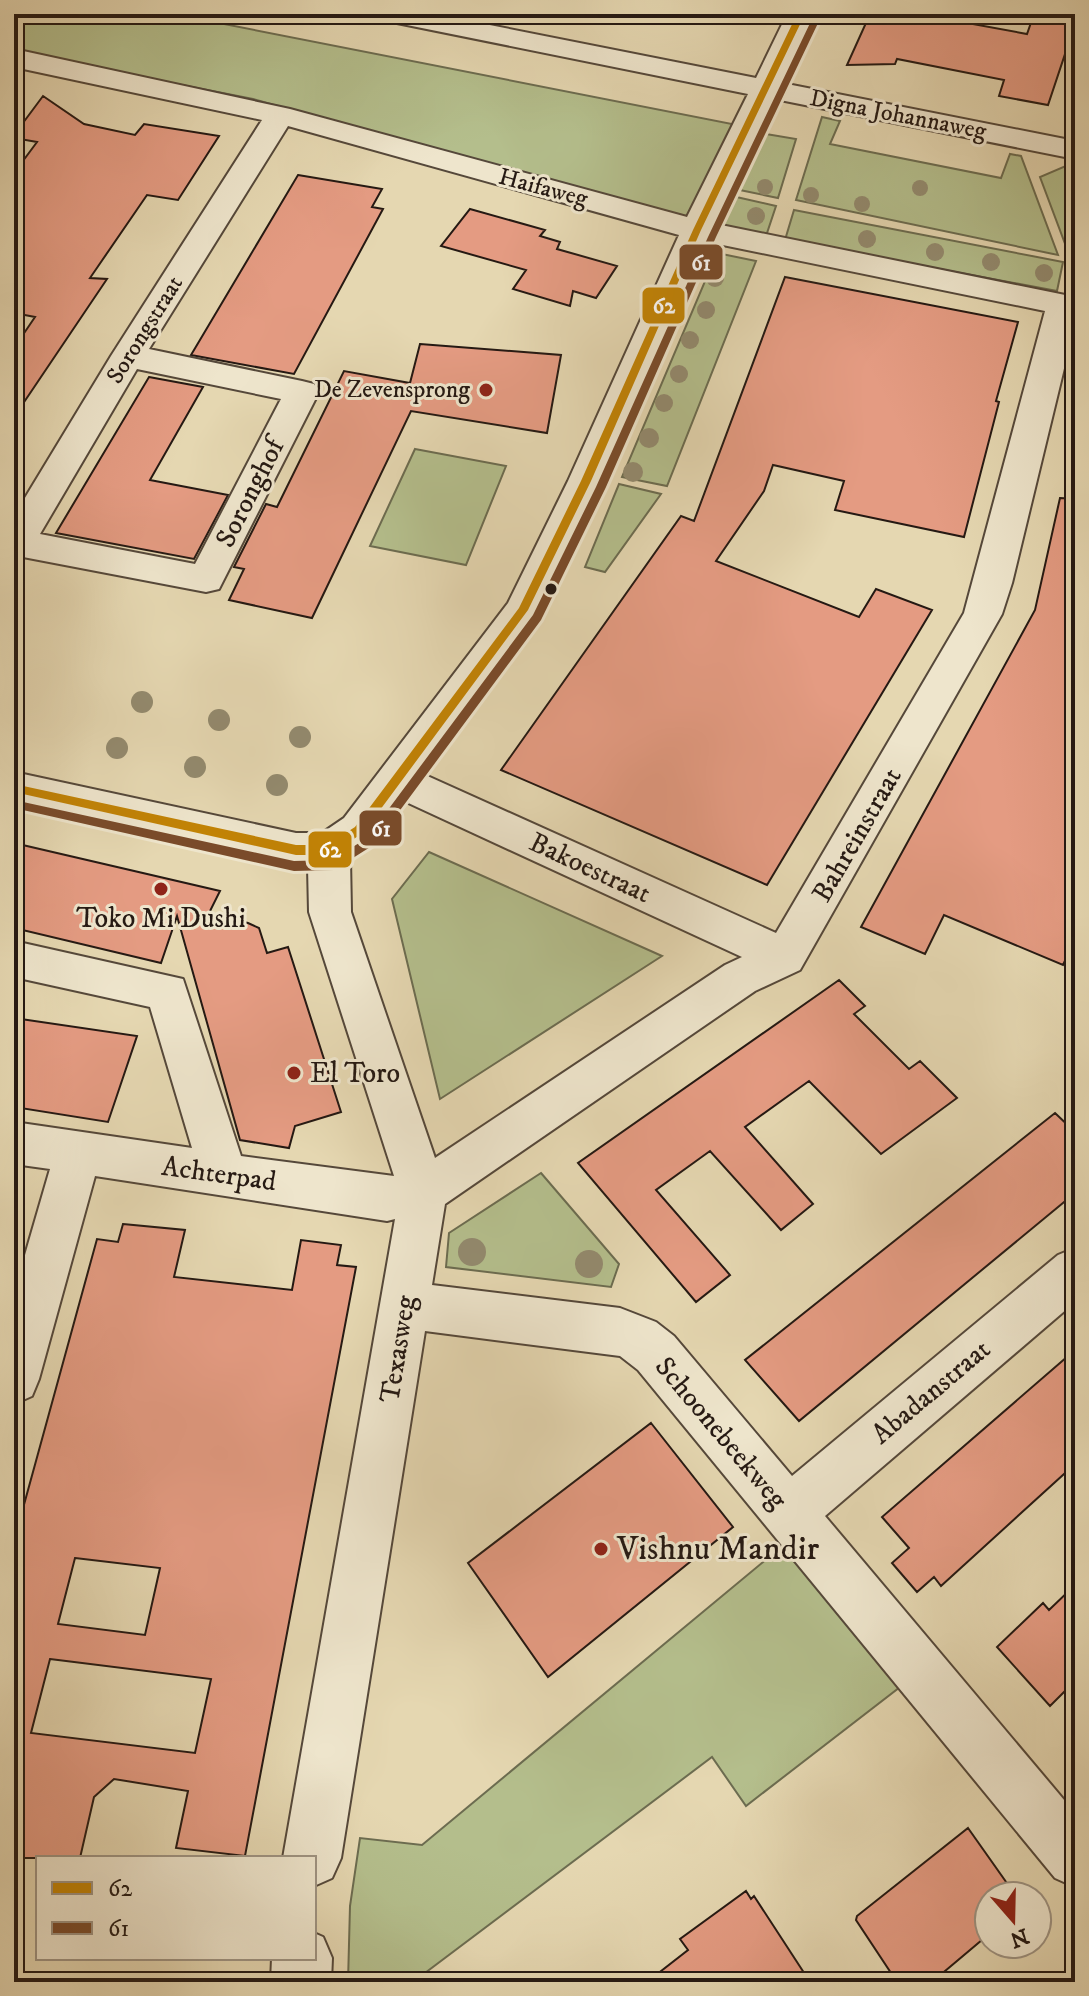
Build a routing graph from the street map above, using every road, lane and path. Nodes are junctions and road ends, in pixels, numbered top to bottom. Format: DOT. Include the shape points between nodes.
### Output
graph roads {
  1 [pos="392,14"];
  2 [pos="801,14"];
  3 [pos="17,62"];
  4 [pos="766,89"];
  5 [pos="280,115"];
  6 [pos="1075,150"];
  7 [pos="697,230"];
  8 [pos="1069,306"];
  9 [pos="128,356"];
  10 [pos="15,545"];
  11 [pos="396,779"];
  12 [pos="14,788"];
  13 [pos="329,850"];
  14 [pos="785,957"];
  15 [pos="14,959"];
  16 [pos="14,1143"];
  17 [pos="78,1153"];
  18 [pos="223,1174"];
  19 [pos="423,1192"];
  20 [pos="1075,1271"];
  21 [pos="405,1305"];
  22 [pos="14,1379"];
  23 [pos="788,1513"];
  24 [pos="312,1856"];
  25 [pos="1075,1858"];
  26 [pos="302,1960"];
  27 [pos="301,1982"];
  1 -- 4 [label="street, Digna Johannaweg"];
  2 -- 4 [label="street"];
  3 -- 5 [label="street, Haifaweg"];
  4 -- 6 [label="street, Digna Johannaweg"];
  4 -- 7 [label="street"];
  5 -- 7 [label="street, Haifaweg"];
  5 -- 9 [label="street, Sorongstraat"];
  7 -- 8 [label="street, Haifaweg"];
  7 -- 11 [label="street" via="523,610"];
  8 -- 14 [label="street, Bahreinstraat" via="983,614"];
  9 -- 10 [label="street, Sorongstraat"];
  9 -- 10 [label="street, Soronghof" via="302,392 206,579"];
  11 -- 13 [label="street" via="359,830"];
  11 -- 14 [label="street, Bakoestraat"];
  12 -- 13 [label="street" via="296,850"];
  13 -- 19 [label="street, Texasweg" via="330,912"];
  14 -- 19 [label="street" via="740,978"];
  15 -- 18 [label="street" via="167,992"];
  16 -- 17 [label="street, Achterpad"];
  17 -- 18 [label="street, Achterpad"];
  17 -- 22 [label="street"];
  18 -- 19 [label="street, Achterpad" via="387,1199"];
  19 -- 21 [label="street, Texasweg"];
  20 -- 23 [label="street, Abadanstraat"];
  21 -- 23 [label="street, Schoonebeekweg" via="620,1332 638,1339 656,1353"];
  21 -- 24 [label="street, Texasweg"];
  23 -- 25 [label="street, Schoonebeekweg"];
  26 -- 27 [label="street"];
}
